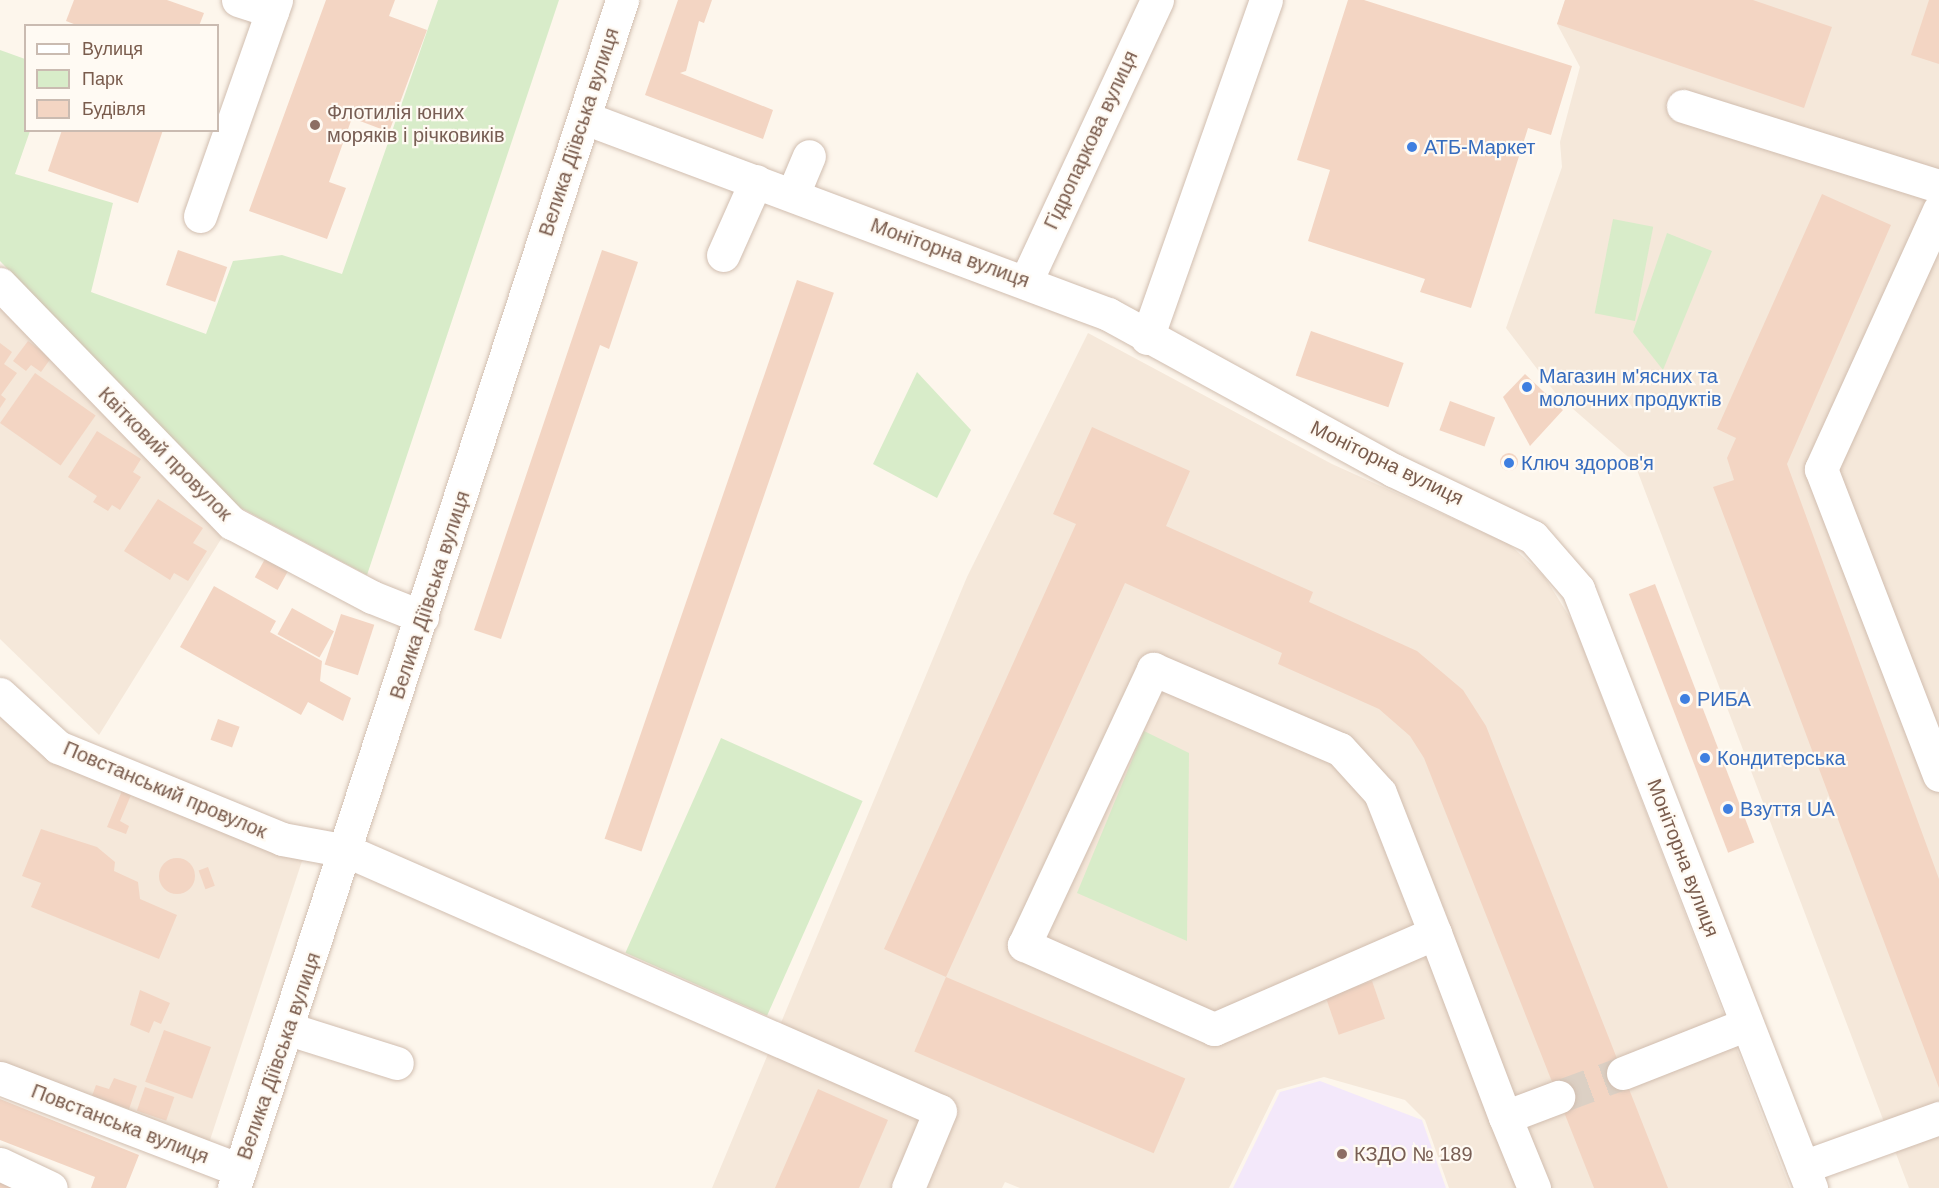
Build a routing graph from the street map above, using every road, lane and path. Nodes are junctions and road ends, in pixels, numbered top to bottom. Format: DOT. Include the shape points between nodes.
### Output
graph roads {
  1 [pos="238,0"];
  2 [pos="622,0"];
  3 [pos="1156,0"];
  4 [pos="1266,0"];
  5 [pos="274,5"];
  6 [pos="1683,106"];
  7 [pos="585,118"];
  8 [pos="809,156"];
  9 [pos="756,181"];
  10 [pos="1939,186"];
  11 [pos="793,194"];
  12 [pos="1939,210"];
  13 [pos="200,216"];
  14 [pos="723,255"];
  15 [pos="1026,281"];
  16 [pos="0,284"];
  17 [pos="1147,338"];
  18 [pos="422,617"];
  19 [pos="0,694"];
  20 [pos="1939,775"];
  21 [pos="347,851"];
  22 [pos="1435,933"];
  23 [pos="1747,1024"];
  24 [pos="289,1029"];
  25 [pos="397,1063"];
  26 [pos="1623,1073"];
  27 [pos="0,1078"];
  28 [pos="1558,1097"];
  29 [pos="1505,1116"];
  30 [pos="1939,1118"];
  31 [pos="0,1164"];
  32 [pos="1807,1178"];
  33 [pos="237,1179"];
  34 [pos="51,1188"];
  35 [pos="908,1188"];
  36 [pos="1534,1188"];
  1 -- 5 [label="street"];
  2 -- 7 [label="street, Велика Діївська вулиця"];
  3 -- 15 [label="street, Гідропаркова вулиця"];
  4 -- 17 [label="street"];
  5 -- 13 [label="street"];
  6 -- 10 [label="street"];
  7 -- 9 [label="street, Моніторна вулиця"];
  7 -- 18 [label="street, Велика Діївська вулиця"];
  8 -- 11 [label="street"];
  9 -- 11 [label="street, Моніторна вулиця"];
  9 -- 14 [label="street"];
  11 -- 15 [label="street, Моніторна вулиця"];
  12 -- 20 [label="street" via="1821,469"];
  15 -- 17 [label="street, Моніторна вулиця" via="1108,314"];
  16 -- 18 [label="street, Квітковий провулок" via="232,523 372,597"];
  17 -- 23 [label="street, Моніторна вулиця" via="1393,470 1503,518 1559,560 1578,589"];
  18 -- 21 [label="street, Велика Діївська вулиця"];
  19 -- 21 [label="street, Повстанський провулок" via="58,747 282,839"];
  21 -- 24 [label="street, Велика Діївська вулиця"];
  21 -- 35 [label="street, Повстанський провулок" via="940,1111"];
  22 -- 22 [label="street" via="1380,793 1340,749 1153,669 1024,945 1214,1029"];
  22 -- 29 [label="street"];
  23 -- 26 [label="street"];
  23 -- 32 [label="street, Моніторна вулиця"];
  24 -- 25 [label="street"];
  24 -- 33 [label="street, Велика Діївська вулиця"];
  27 -- 33 [label="street, Повстанська вулиця"];
  28 -- 29 [label="street"];
  29 -- 36 [label="street"];
  30 -- 32 [label="street"];
  31 -- 34 [label="street"];
}
